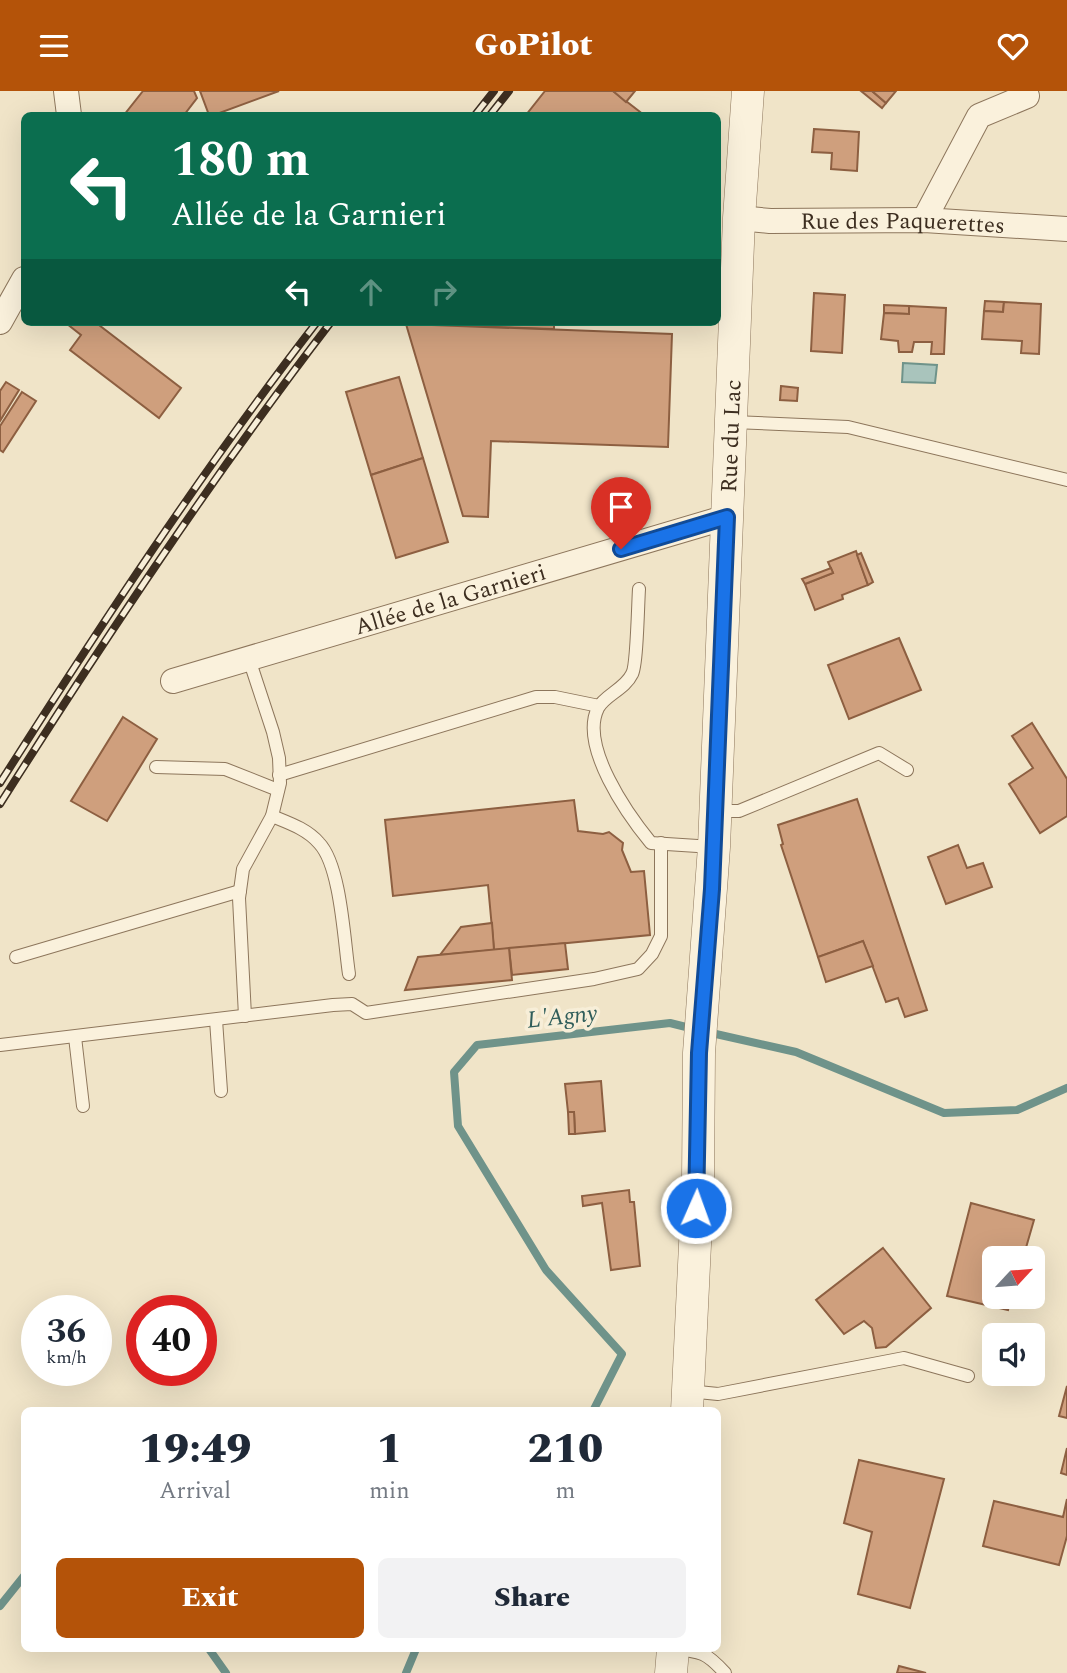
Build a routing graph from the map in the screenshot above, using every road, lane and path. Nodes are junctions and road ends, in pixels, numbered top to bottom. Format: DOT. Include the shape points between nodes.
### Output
graph roads {
  1 [pos="66,91"];
  2 [pos="748,91"];
  3 [pos="1027,96"];
  4 [pos="69,112"];
  5 [pos="739,218"];
  6 [pos="924,220"];
  7 [pos="1067,229"];
  8 [pos="21,284"];
  9 [pos="0,322"];
  10 [pos="732,422"];
  11 [pos="1067,480"];
  12 [pos="727,517"];
  13 [pos="639,589"];
  14 [pos="249,659"];
  15 [pos="173,681"];
  16 [pos="599,706"];
  17 [pos="156,768"];
  18 [pos="907,770"];
  19 [pos="279,775"];
  20 [pos="278,790"];
  21 [pos="715,811"];
  22 [pos="272,816"];
  23 [pos="661,843"];
  24 [pos="714,846"];
  25 [pos="240,891"];
  26 [pos="16,957"];
  27 [pos="349,974"];
  28 [pos="245,1016"];
  29 [pos="216,1020"];
  30 [pos="75,1037"];
  31 [pos="0,1045"];
  32 [pos="221,1091"];
  33 [pos="83,1106"];
  34 [pos="968,1376"];
  35 [pos="687,1401"];
  36 [pos="673,1652"];
  37 [pos="700,1652"];
  38 [pos="671,1673"];
  39 [pos="725,1673"];
  1 -- 4 [label="street"];
  2 -- 5 [label="street, Rue du Lac"];
  3 -- 6 [label="street" via="979,116"];
  5 -- 6 [label="street, Rue des Paquerettes"];
  5 -- 10 [label="street, Rue du Lac"];
  6 -- 7 [label="street, Rue des Paquerettes"];
  8 -- 9 [label="street"];
  10 -- 11 [label="lane" via="848,427"];
  10 -- 12 [label="street, Rue du Lac"];
  12 -- 14 [label="street, Allée de la Garnieri"];
  12 -- 21 [label="street, Rue du Lac"];
  13 -- 16 [label="lane" via="633,673"];
  14 -- 15 [label="street, Allée de la Garnieri"];
  14 -- 19 [label="lane" via="273,733"];
  16 -- 19 [label="lane" via="536,697"];
  16 -- 23 [label="lane" via="594,720 598,756 641,830 652,843"];
  17 -- 20 [label="lane" via="225,769"];
  18 -- 21 [label="lane" via="879,753 739,811"];
  19 -- 20 [label="lane"];
  20 -- 22 [label="lane"];
  21 -- 24 [label="street, Rue du Lac"];
  22 -- 25 [label="lane" via="243,869"];
  22 -- 27 [label="lane" via="298,826 319,843 332,864"];
  23 -- 24 [label="lane"];
  23 -- 28 [label="lane" via="661,936 638,969 366,1013 352,1004"];
  24 -- 35 [label="street, Rue du Lac" via="699,1053"];
  25 -- 26 [label="lane"];
  25 -- 28 [label="lane"];
  28 -- 29 [label="lane"];
  29 -- 30 [label="lane"];
  29 -- 32 [label="lane"];
  30 -- 31 [label="lane"];
  30 -- 33 [label="lane"];
  34 -- 35 [label="lane" via="904,1358"];
  36 -- 38 [label="street"];
  37 -- 39 [label="lane"];
}
